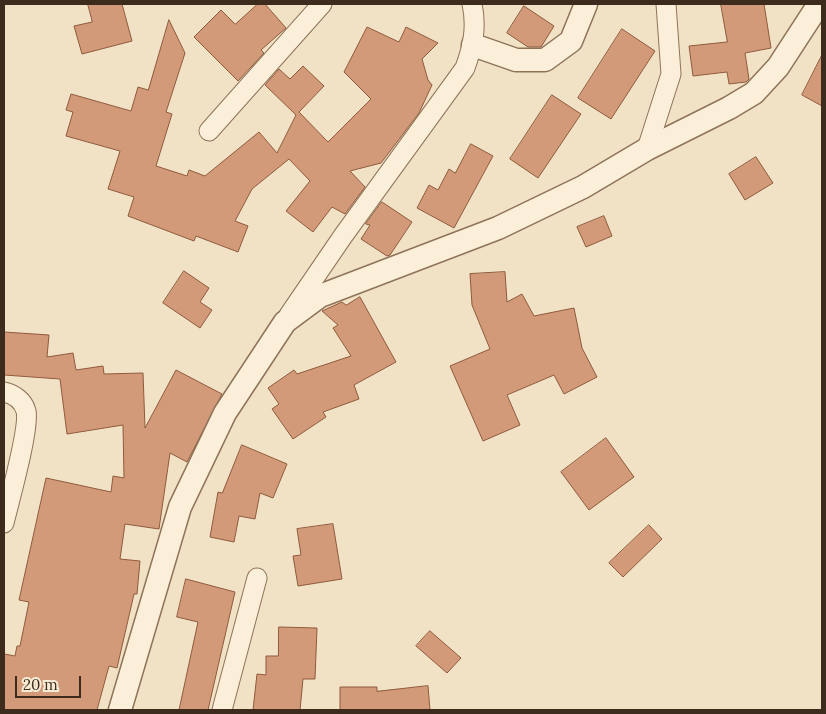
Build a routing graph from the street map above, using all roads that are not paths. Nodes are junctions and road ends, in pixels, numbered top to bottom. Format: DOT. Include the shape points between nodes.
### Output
graph roads {
  1 [pos="322,4"];
  2 [pos="472,4"];
  3 [pos="586,4"];
  4 [pos="666,4"];
  5 [pos="819,4"];
  6 [pos="473,45"];
  7 [pos="209,131"];
  8 [pos="647,149"];
  9 [pos="285,322"];
  10 [pos="4,392"];
  11 [pos="4,524"];
  12 [pos="257,578"];
  13 [pos="120,710"];
  14 [pos="222,710"];
  1 -- 7 [label="street"];
  2 -- 6 [label="street"];
  3 -- 6 [label="street" via="571,41 544,60 516,60"];
  4 -- 8 [label="street" via="671,74"];
  5 -- 8 [label="street" via="778,66 754,93"];
  6 -- 9 [label="street" via="465,68"];
  8 -- 9 [label="street" via="583,187 498,228 320,296"];
  9 -- 13 [label="street" via="225,414 180,508"];
  10 -- 11 [label="street" via="15,395 26,411 24,435"];
  12 -- 14 [label="street"];
}
